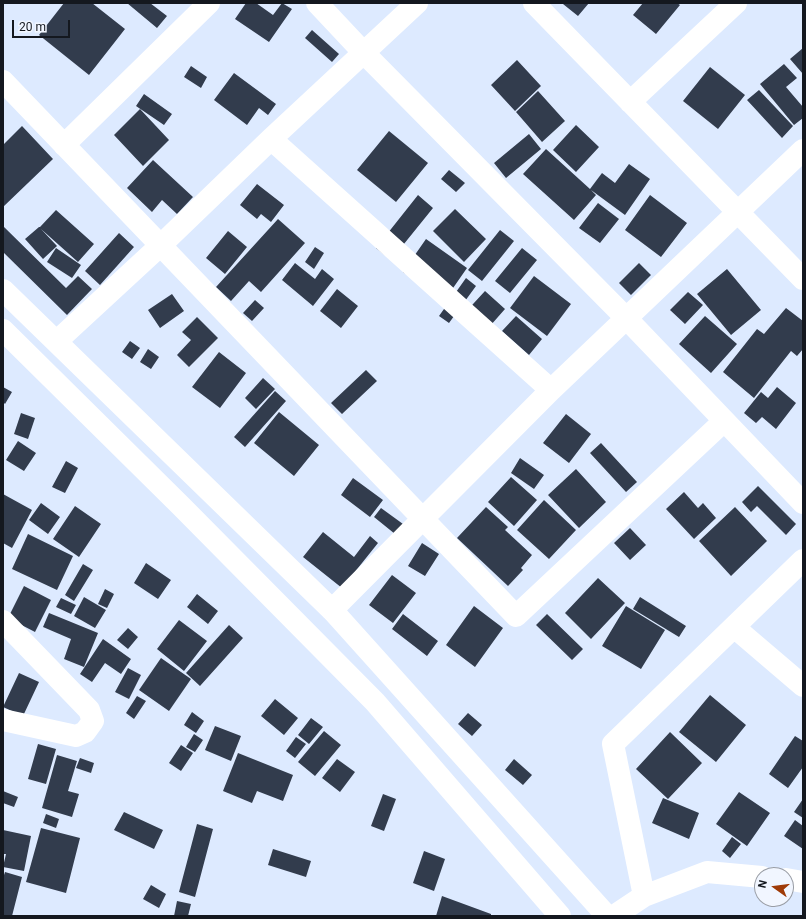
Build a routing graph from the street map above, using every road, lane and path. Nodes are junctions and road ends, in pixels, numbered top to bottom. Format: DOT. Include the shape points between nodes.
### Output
graph roads {
  1 [pos="209,3"];
  2 [pos="317,3"];
  3 [pos="417,3"];
  4 [pos="534,3"];
  5 [pos="736,3"];
  6 [pos="363,52"];
  7 [pos="3,81"];
  8 [pos="630,102"];
  9 [pos="271,139"];
  10 [pos="64,145"];
  11 [pos="803,150"];
  12 [pos="738,213"];
  13 [pos="161,245"];
  14 [pos="803,279"];
  15 [pos="3,290"];
  16 [pos="627,319"];
  17 [pos="3,330"];
  18 [pos="57,341"];
  19 [pos="551,390"];
  20 [pos="724,421"];
  21 [pos="803,503"];
  22 [pos="422,519"];
  23 [pos="803,560"];
  24 [pos="332,610"];
  25 [pos="3,621"];
  26 [pos="734,627"];
  27 [pos="803,686"];
  28 [pos="3,720"];
  29 [pos="754,876"];
  30 [pos="644,896"];
  31 [pos="560,916"];
  32 [pos="607,916"];
  33 [pos="614,916"];
  1 -- 10 [label="street"];
  2 -- 6 [label="street"];
  3 -- 6 [label="street"];
  4 -- 8 [label="street"];
  5 -- 8 [label="street"];
  6 -- 9 [label="street"];
  6 -- 16 [label="street"];
  7 -- 10 [label="street"];
  8 -- 12 [label="street"];
  9 -- 13 [label="street"];
  9 -- 19 [label="street"];
  10 -- 13 [label="street"];
  11 -- 12 [label="street"];
  12 -- 14 [label="street"];
  12 -- 16 [label="street"];
  13 -- 18 [label="street"];
  13 -- 22 [label="street"];
  15 -- 18 [label="street"];
  16 -- 19 [label="street"];
  16 -- 20 [label="street"];
  17 -- 31 [label="street" via="375,702"];
  18 -- 24 [label="street"];
  19 -- 22 [label="street"];
  20 -- 21 [label="street"];
  20 -- 22 [label="street" via="516,616"];
  22 -- 24 [label="street"];
  23 -- 26 [label="street"];
  24 -- 32 [label="street"];
  25 -- 28 [label="street" via="89,710 93,721 85,732 76,736"];
  26 -- 27 [label="street"];
  26 -- 30 [label="street" via="613,744"];
  29 -- 30 [label="street" via="707,872"];
  30 -- 33 [label="street"];
}
